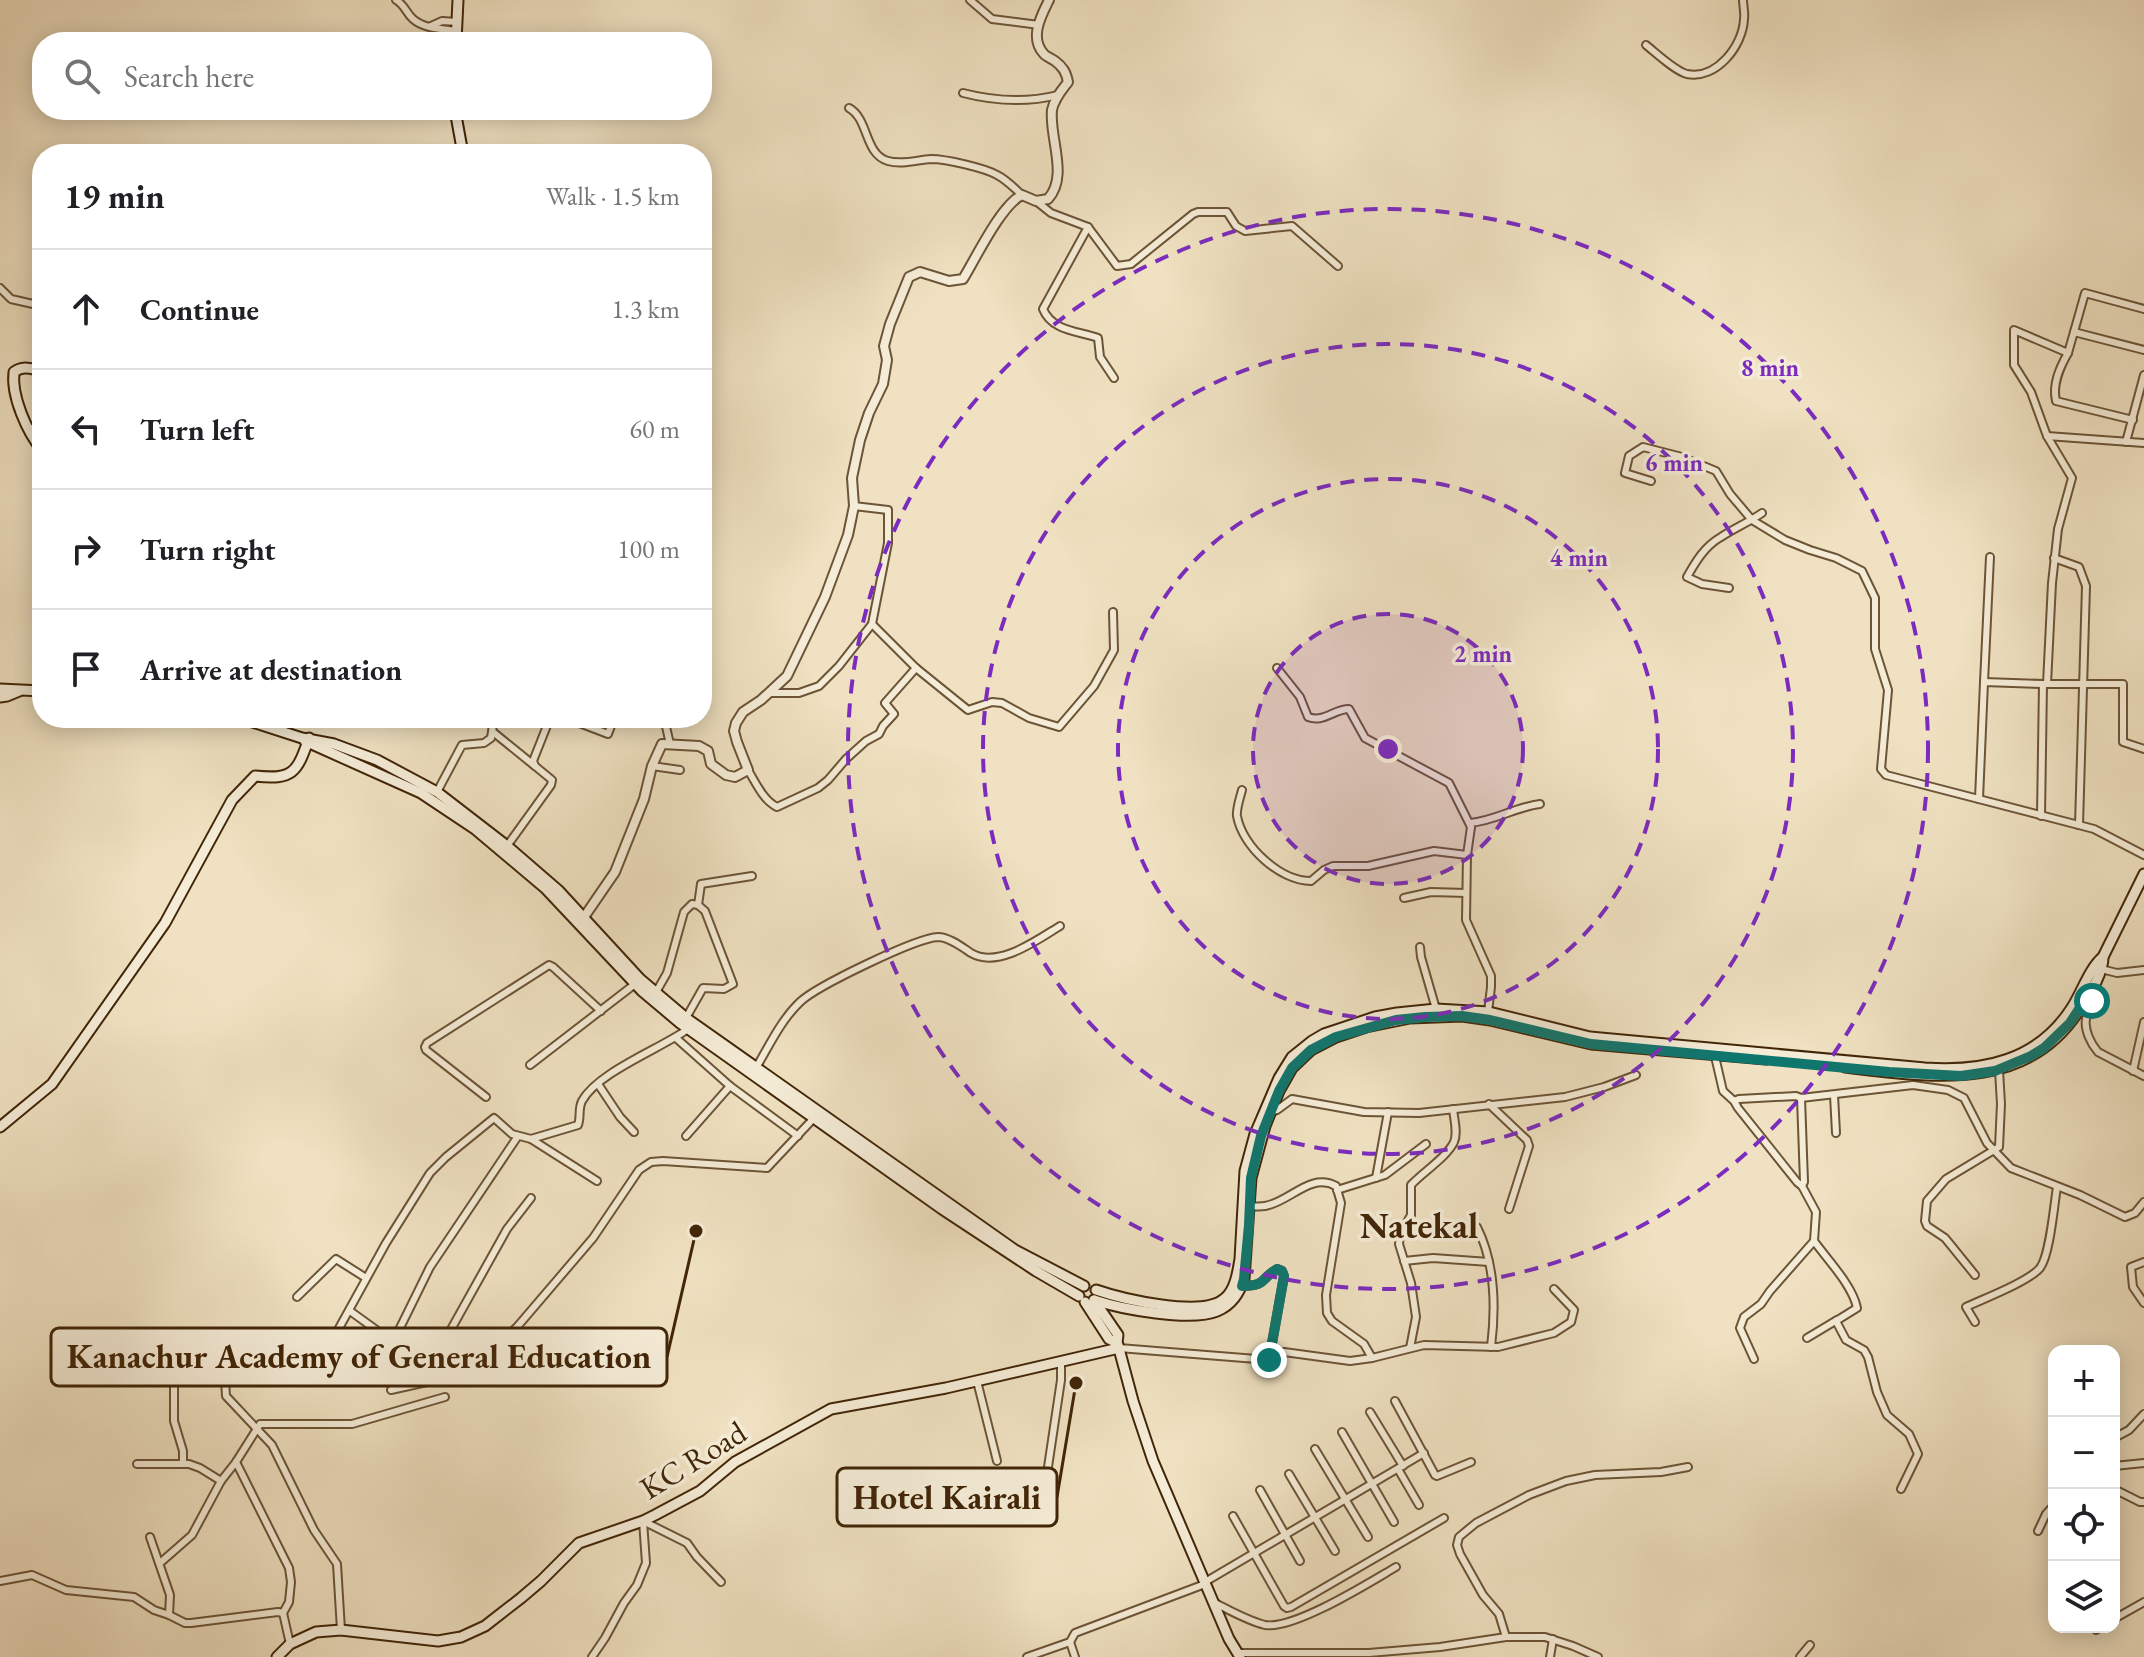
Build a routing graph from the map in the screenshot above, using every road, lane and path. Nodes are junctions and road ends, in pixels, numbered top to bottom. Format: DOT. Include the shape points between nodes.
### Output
graph roads {
  1 [pos="396,0"];
  2 [pos="458,0"];
  3 [pos="970,0"];
  4 [pos="1049,0"];
  5 [pos="1743,0"];
  6 [pos="1039,25"];
  7 [pos="457,32"];
  8 [pos="1646,45"];
  9 [pos="963,93"];
  10 [pos="1058,95"];
  11 [pos="849,108"];
  12 [pos="457,120"];
  13 [pos="461,144"];
  14 [pos="1022,195"];
  15 [pos="1036,201"];
  16 [pos="1088,227"];
  17 [pos="1338,266"];
  18 [pos="0,288"];
  19 [pos="32,304"];
  20 [pos="2144,309"];
  21 [pos="2074,332"];
  22 [pos="2144,350"];
  23 [pos="2068,353"];
  24 [pos="32,368"];
  25 [pos="2144,375"];
  26 [pos="1114,378"];
  27 [pos="2133,420"];
  28 [pos="32,428"];
  29 [pos="29,430"];
  30 [pos="32,435"];
  31 [pos="2047,436"];
  32 [pos="2126,442"];
  33 [pos="2144,443"];
  34 [pos="1651,481"];
  35 [pos="854,506"];
  36 [pos="1762,513"];
  37 [pos="1752,520"];
  38 [pos="1990,557"];
  39 [pos="2054,558"];
  40 [pos="1729,588"];
  41 [pos="1113,612"];
  42 [pos="872,624"];
  43 [pos="916,668"];
  44 [pos="1277,668"];
  45 [pos="1984,682"];
  46 [pos="2045,684"];
  47 [pos="2084,684"];
  48 [pos="0,689"];
  49 [pos="19,691"];
  50 [pos="32,691"];
  51 [pos="769,693"];
  52 [pos="0,697"];
  53 [pos="270,728"];
  54 [pos="493,728"];
  55 [pos="546,728"];
  56 [pos="592,728"];
  57 [pos="610,728"];
  58 [pos="666,728"];
  59 [pos="493,732"];
  60 [pos="306,740"];
  61 [pos="670,744"];
  62 [pos="2144,749"];
  63 [pos="535,766"];
  64 [pos="652,766"];
  65 [pos="680,770"];
  66 [pos="748,770"];
  67 [pos="1242,790"];
  68 [pos="435,795"];
  69 [pos="1979,799"];
  70 [pos="1540,804"];
  71 [pos="2041,816"];
  72 [pos="2079,825"];
  73 [pos="1471,827"];
  74 [pos="507,846"];
  75 [pos="1467,855"];
  76 [pos="2144,855"];
  77 [pos="2144,874"];
  78 [pos="752,876"];
  79 [pos="1466,893"];
  80 [pos="1404,898"];
  81 [pos="698,905"];
  82 [pos="582,921"];
  83 [pos="1060,926"];
  84 [pos="1420,947"];
  85 [pos="2103,957"];
  86 [pos="2101,969"];
  87 [pos="2144,970"];
  88 [pos="635,984"];
  89 [pos="655,994"];
  90 [pos="2084,995"];
  91 [pos="1436,1009"];
  92 [pos="601,1011"];
  93 [pos="1486,1015"];
  94 [pos="2144,1022"];
  95 [pos="687,1024"];
  96 [pos="676,1038"];
  97 [pos="706,1038"];
  98 [pos="1714,1051"];
  99 [pos="530,1065"];
  100 [pos="756,1068"];
  101 [pos="1999,1070"];
  102 [pos="2133,1071"];
  103 [pos="1636,1075"];
  104 [pos="2144,1076"];
  105 [pos="598,1084"];
  106 [pos="730,1086"];
  107 [pos="2144,1088"];
  108 [pos="1834,1095"];
  109 [pos="486,1097"];
  110 [pos="1801,1098"];
  111 [pos="1734,1101"];
  112 [pos="800,1103"];
  113 [pos="1489,1104"];
  114 [pos="1453,1109"];
  115 [pos="1267,1111"];
  116 [pos="1388,1112"];
  117 [pos="814,1117"];
  118 [pos="0,1127"];
  119 [pos="634,1132"];
  120 [pos="1836,1133"];
  121 [pos="518,1136"];
  122 [pos="686,1136"];
  123 [pos="798,1136"];
  124 [pos="531,1139"];
  125 [pos="1426,1144"];
  126 [pos="1995,1151"];
  127 [pos="876,1157"];
  128 [pos="1376,1178"];
  129 [pos="597,1181"];
  130 [pos="1802,1186"];
  131 [pos="2057,1187"];
  132 [pos="1337,1190"];
  133 [pos="531,1198"];
  134 [pos="2144,1202"];
  135 [pos="1246,1206"];
  136 [pos="1509,1209"];
  137 [pos="1477,1227"];
  138 [pos="1814,1241"];
  139 [pos="1404,1261"];
  140 [pos="1489,1262"];
  141 [pos="2144,1262"];
  142 [pos="1975,1275"];
  143 [pos="366,1278"];
  144 [pos="1242,1286"];
  145 [pos="1554,1289"];
  146 [pos="1088,1295"];
  147 [pos="297,1297"];
  148 [pos="2144,1303"];
  149 [pos="1117,1306"];
  150 [pos="350,1311"];
  151 [pos="1109,1321"];
  152 [pos="1836,1321"];
  153 [pos="1975,1322"];
  154 [pos="396,1336"];
  155 [pos="1807,1338"];
  156 [pos="1118,1346"];
  157 [pos="1491,1347"];
  158 [pos="1410,1348"];
  159 [pos="1372,1358"];
  160 [pos="1754,1359"];
  161 [pos="1269,1360"];
  162 [pos="1061,1362"];
  163 [pos="224,1364"];
  164 [pos="977,1381"];
  165 [pos="391,1390"];
  166 [pos="445,1397"];
  167 [pos="1395,1401"];
  168 [pos="1370,1412"];
  169 [pos="2144,1414"];
  170 [pos="256,1428"];
  171 [pos="1342,1432"];
  172 [pos="2120,1435"];
  173 [pos="1315,1449"];
  174 [pos="1424,1453"];
  175 [pos="997,1461"];
  176 [pos="236,1462"];
  177 [pos="1471,1462"];
  178 [pos="2144,1463"];
  179 [pos="137,1464"];
  180 [pos="183,1464"];
  181 [pos="2120,1465"];
  182 [pos="1400,1467"];
  183 [pos="1688,1467"];
  184 [pos="1289,1474"];
  185 [pos="221,1481"];
  186 [pos="1372,1484"];
  187 [pos="1901,1489"];
  188 [pos="1260,1490"];
  189 [pos="2120,1492"];
  190 [pos="1345,1500"];
  191 [pos="2144,1502"];
  192 [pos="1419,1505"];
  193 [pos="2048,1512"];
  194 [pos="1233,1516"];
  195 [pos="1315,1517"];
  196 [pos="1444,1518"];
  197 [pos="643,1521"];
  198 [pos="1024,1522"];
  199 [pos="1394,1522"];
  200 [pos="2038,1531"];
  201 [pos="1285,1535"];
  202 [pos="150,1537"];
  203 [pos="1368,1537"];
  204 [pos="1335,1551"];
  205 [pos="1254,1554"];
  206 [pos="1300,1561"];
  207 [pos="160,1563"];
  208 [pos="1396,1567"];
  209 [pos="0,1581"];
  210 [pos="721,1582"];
  211 [pos="1205,1583"];
  212 [pos="1213,1602"];
  213 [pos="2144,1602"];
  214 [pos="283,1613"];
  215 [pos="169,1615"];
  216 [pos="2120,1616"];
  217 [pos="341,1630"];
  218 [pos="1506,1637"];
  219 [pos="1553,1639"];
  220 [pos="1070,1642"];
  221 [pos="290,1644"];
  222 [pos="1810,1645"];
  223 [pos="1239,1655"];
  224 [pos="277,1657"];
  225 [pos="592,1657"];
  226 [pos="1027,1657"];
  227 [pos="1075,1657"];
  228 [pos="1550,1657"];
  229 [pos="1598,1657"];
  230 [pos="1800,1657"];
  1 -- 7 [label="street" via="414,20"];
  2 -- 7 [label="main road"];
  3 -- 6 [label="street" via="992,19"];
  4 -- 6 [label="street"];
  5 -- 8 [label="street" via="1740,34 1729,56 1714,69 1684,74"];
  6 -- 10 [label="street" via="1036,37 1044,55 1065,71 1068,82"];
  9 -- 10 [label="street" via="1014,100"];
  10 -- 15 [label="street" via="1052,108 1057,182 1048,199"];
  11 -- 14 [label="street" via="858,113 879,157 910,162 942,159 995,174"];
  12 -- 13 [label="main road"];
  14 -- 15 [label="street"];
  14 -- 35 [label="street" via="1008,206 963,279 949,281 920,272 909,277 884,346 883,384 860,440 852,478"];
  15 -- 16 [label="street" via="1051,213"];
  16 -- 17 [label="street" via="1117,266 1131,264 1193,214 1227,212 1245,231 1292,226"];
  16 -- 26 [label="street" via="1043,309 1054,323 1098,338 1100,357"];
  18 -- 19 [label="street" via="11,299"];
  20 -- 21 [label="street" via="2085,293"];
  21 -- 22 [label="street"];
  21 -- 23 [label="street"];
  23 -- 27 [label="street" via="2059,370 2056,401"];
  23 -- 31 [label="street" via="2014,330 2014,365 2031,392"];
  24 -- 29 [label="main road" via="19,368 13,382"];
  25 -- 27 [label="street"];
  27 -- 32 [label="street"];
  28 -- 29 [label="street"];
  29 -- 30 [label="main road"];
  31 -- 32 [label="street"];
  31 -- 39 [label="street" via="2072,478"];
  32 -- 33 [label="street"];
  34 -- 37 [label="street" via="1625,473 1629,456 1643,447 1716,471"];
  35 -- 42 [label="street" via="888,510 888,543"];
  35 -- 51 [label="street" via="825,597 787,676"];
  36 -- 37 [label="street"];
  37 -- 40 [label="street" via="1712,543 1687,577"];
  37 -- 69 [label="street" via="1785,540 1862,571 1875,598 1875,649 1888,690 1881,769 1886,775"];
  38 -- 45 [label="street"];
  39 -- 46 [label="street"];
  39 -- 47 [label="street" via="2079,567 2086,586"];
  41 -- 43 [label="street" via="1114,650 1094,686 1059,727 1002,703 968,710"];
  42 -- 43 [label="street"];
  42 -- 51 [label="street" via="819,686 799,693"];
  43 -- 66 [label="street" via="885,703 894,714 879,734 818,788 777,807"];
  44 -- 73 [label="street" via="1308,717 1321,719 1349,709 1365,738 1449,783"];
  45 -- 46 [label="street"];
  45 -- 69 [label="street"];
  46 -- 47 [label="street"];
  46 -- 71 [label="street"];
  47 -- 62 [label="street" via="2123,684 2123,742"];
  47 -- 72 [label="street"];
  48 -- 49 [label="main road"];
  49 -- 50 [label="main road"];
  49 -- 52 [label="main road"];
  51 -- 66 [label="street" via="736,723"];
  53 -- 60 [label="main road"];
  54 -- 59 [label="street"];
  55 -- 63 [label="street"];
  56 -- 57 [label="street" via="608,734"];
  58 -- 61 [label="street"];
  59 -- 63 [label="street"];
  59 -- 68 [label="street" via="484,743 462,745"];
  60 -- 68 [label="main road" via="377,760"];
  60 -- 118 [label="main road" via="301,761 286,776 255,776 232,800 165,923 52,1084"];
  61 -- 64 [label="street" via="662,744"];
  61 -- 66 [label="street" via="699,746 726,775"];
  63 -- 74 [label="street" via="551,785"];
  64 -- 65 [label="street"];
  64 -- 82 [label="street" via="615,872"];
  67 -- 75 [label="street" via="1237,815 1251,848 1302,881 1333,866 1368,866 1434,851"];
  68 -- 74 [label="main road"];
  68 -- 82 [label="main road"];
  69 -- 71 [label="street"];
  70 -- 73 [label="street" via="1470,823"];
  71 -- 72 [label="street"];
  72 -- 76 [label="street"];
  73 -- 75 [label="street"];
  74 -- 82 [label="main road" via="559,891"];
  75 -- 79 [label="street"];
  77 -- 85 [label="main road"];
  78 -- 81 [label="street" via="701,884"];
  79 -- 80 [label="street"];
  79 -- 93 [label="street" via="1466,920 1491,976"];
  81 -- 89 [label="street" via="684,912 667,973"];
  81 -- 95 [label="street" via="733,984 703,988"];
  82 -- 88 [label="main road"];
  82 -- 89 [label="main road"];
  83 -- 100 [label="street" via="991,959 939,937 889,954 801,1001"];
  84 -- 91 [label="street"];
  85 -- 86 [label="main road"];
  85 -- 90 [label="main road"];
  86 -- 87 [label="street"];
  86 -- 90 [label="main road"];
  88 -- 92 [label="street"];
  88 -- 95 [label="main road"];
  89 -- 95 [label="main road"];
  90 -- 98 [label="main road" via="2038,1044 1979,1068"];
  90 -- 101 [label="main road" via="2070,1023 2044,1048"];
  90 -- 102 [label="street" via="2093,1005 2086,1020 2093,1046"];
  91 -- 93 [label="main road"];
  91 -- 115 [label="main road" via="1375,1017 1312,1041 1292,1057"];
  92 -- 99 [label="street"];
  92 -- 109 [label="street" via="546,966 427,1043 426,1050"];
  93 -- 98 [label="main road" via="1591,1044"];
  93 -- 115 [label="main road" via="1410,1018 1320,1043 1301,1057"];
  94 -- 102 [label="street"];
  95 -- 96 [label="street"];
  95 -- 97 [label="main road"];
  96 -- 105 [label="street"];
  96 -- 106 [label="street"];
  97 -- 100 [label="main road"];
  97 -- 112 [label="main road"];
  98 -- 101 [label="main road" via="1928,1075"];
  98 -- 111 [label="street" via="1723,1091"];
  100 -- 112 [label="main road"];
  101 -- 126 [label="street" via="2001,1132"];
  102 -- 104 [label="street"];
  103 -- 113 [label="street" via="1565,1097"];
  104 -- 107 [label="street"];
  105 -- 119 [label="street"];
  105 -- 124 [label="street" via="579,1105 578,1125"];
  106 -- 122 [label="street"];
  106 -- 123 [label="street"];
  108 -- 110 [label="street"];
  108 -- 120 [label="street"];
  108 -- 126 [label="street" via="1913,1085 1948,1090 1964,1098"];
  110 -- 111 [label="street"];
  110 -- 130 [label="street"];
  111 -- 130 [label="street"];
  112 -- 117 [label="main road"];
  112 -- 127 [label="main road"];
  113 -- 114 [label="street"];
  113 -- 136 [label="street" via="1529,1146"];
  114 -- 116 [label="street"];
  114 -- 139 [label="street" via="1454,1142 1411,1185 1411,1215 1399,1244"];
  115 -- 116 [label="street" via="1292,1099"];
  115 -- 135 [label="main road"];
  116 -- 128 [label="street"];
  117 -- 123 [label="street"];
  117 -- 127 [label="main road"];
  121 -- 124 [label="street"];
  121 -- 143 [label="street" via="494,1118 446,1157 430,1173"];
  121 -- 154 [label="street" via="430,1267"];
  123 -- 165 [label="street" via="767,1168 646,1164 535,1307 481,1360 458,1375"];
  124 -- 129 [label="street"];
  125 -- 128 [label="street"];
  126 -- 131 [label="street" via="2011,1168"];
  126 -- 142 [label="street" via="1946,1179 1927,1201 1927,1226 1945,1238"];
  127 -- 146 [label="main road"];
  128 -- 132 [label="street"];
  130 -- 138 [label="street" via="1816,1212"];
  131 -- 134 [label="street" via="2125,1217"];
  131 -- 153 [label="street" via="2042,1266 1966,1307"];
  132 -- 135 [label="street" via="1326,1181 1314,1183 1267,1206"];
  132 -- 159 [label="street" via="1341,1203 1327,1313 1364,1344"];
  133 -- 154 [label="street" via="507,1229 449,1333"];
  135 -- 144 [label="main road"];
  135 -- 146 [label="main road" via="1237,1273 1224,1301 1184,1307"];
  137 -- 140 [label="street"];
  138 -- 152 [label="street" via="1855,1300 1857,1308"];
  138 -- 160 [label="street" via="1744,1317 1740,1328"];
  139 -- 140 [label="street"];
  139 -- 158 [label="street" via="1416,1317"];
  140 -- 157 [label="street" via="1495,1312"];
  141 -- 148 [label="street" via="2131,1267 2133,1287"];
  143 -- 147 [label="street" via="336,1259"];
  143 -- 150 [label="street"];
  144 -- 149 [label="main road" via="1232,1302 1209,1314"];
  144 -- 161 [label="street" via="1264,1282 1277,1269 1284,1276"];
  145 -- 157 [label="street" via="1574,1310 1571,1322 1554,1333"];
  146 -- 149 [label="main road"];
  146 -- 151 [label="main road"];
  146 -- 156 [label="main road" via="1109,1339"];
  149 -- 151 [label="main road"];
  150 -- 154 [label="street" via="382,1334"];
  150 -- 163 [label="street" via="322,1359 232,1343 226,1347"];
  151 -- 156 [label="main road"];
  152 -- 155 [label="street"];
  152 -- 187 [label="street" via="1846,1340 1864,1350 1887,1415 1909,1434 1918,1454"];
  156 -- 161 [label="street"];
  156 -- 162 [label="main road, KC Road"];
  156 -- 211 [label="main road" via="1153,1461"];
  157 -- 158 [label="street"];
  158 -- 159 [label="street"];
  159 -- 161 [label="street" via="1350,1361 1284,1352"];
  162 -- 164 [label="main road, KC Road"];
  162 -- 198 [label="street" via="1045,1487"];
  163 -- 170 [label="street" via="226,1396"];
  163 -- 180 [label="street" via="174,1374 174,1421"];
  164 -- 175 [label="street"];
  164 -- 197 [label="main road, KC Road" via="831,1409"];
  166 -- 170 [label="street" via="352,1424"];
  167 -- 174 [label="street"];
  168 -- 182 [label="street"];
  169 -- 172 [label="street"];
  170 -- 176 [label="street"];
  170 -- 217 [label="street" via="272,1445 337,1564"];
  171 -- 186 [label="street"];
  173 -- 190 [label="street"];
  174 -- 177 [label="street" via="1437,1476"];
  174 -- 182 [label="street"];
  176 -- 185 [label="street"];
  176 -- 214 [label="street" via="289,1568 289,1602"];
  178 -- 181 [label="street"];
  179 -- 180 [label="street"];
  180 -- 185 [label="street"];
  182 -- 186 [label="street"];
  182 -- 192 [label="street"];
  183 -- 218 [label="street" via="1566,1481 1529,1495 1459,1537 1460,1554 1499,1614"];
  184 -- 195 [label="street"];
  185 -- 207 [label="street" via="192,1535"];
  186 -- 190 [label="street"];
  186 -- 199 [label="street"];
  188 -- 201 [label="street"];
  189 -- 191 [label="street"];
  190 -- 195 [label="street"];
  190 -- 203 [label="street"];
  193 -- 200 [label="street"];
  194 -- 205 [label="street"];
  195 -- 201 [label="street"];
  195 -- 204 [label="street"];
  196 -- 205 [label="street" via="1291,1607 1284,1606"];
  197 -- 210 [label="street" via="687,1543"];
  197 -- 217 [label="main road, KC Road" via="579,1543 521,1598 461,1637 438,1641"];
  197 -- 225 [label="street" via="646,1563"];
  201 -- 205 [label="street"];
  201 -- 206 [label="street"];
  202 -- 207 [label="street"];
  205 -- 211 [label="street"];
  207 -- 215 [label="street" via="170,1595"];
  208 -- 212 [label="street" via="1332,1604 1278,1625 1261,1624"];
  209 -- 215 [label="street" via="32,1575 66,1590 134,1597"];
  211 -- 212 [label="main road"];
  211 -- 220 [label="street" via="1075,1633"];
  212 -- 223 [label="main road"];
  213 -- 216 [label="street"];
  214 -- 215 [label="street" via="191,1623"];
  214 -- 221 [label="street"];
  217 -- 221 [label="main road, KC Road" via="316,1632"];
  218 -- 219 [label="street"];
  218 -- 223 [label="street" via="1369,1653"];
  219 -- 228 [label="street"];
  219 -- 229 [label="street"];
  220 -- 226 [label="street"];
  220 -- 227 [label="street"];
  221 -- 224 [label="main road, KC Road"];
  222 -- 230 [label="street"];
}
